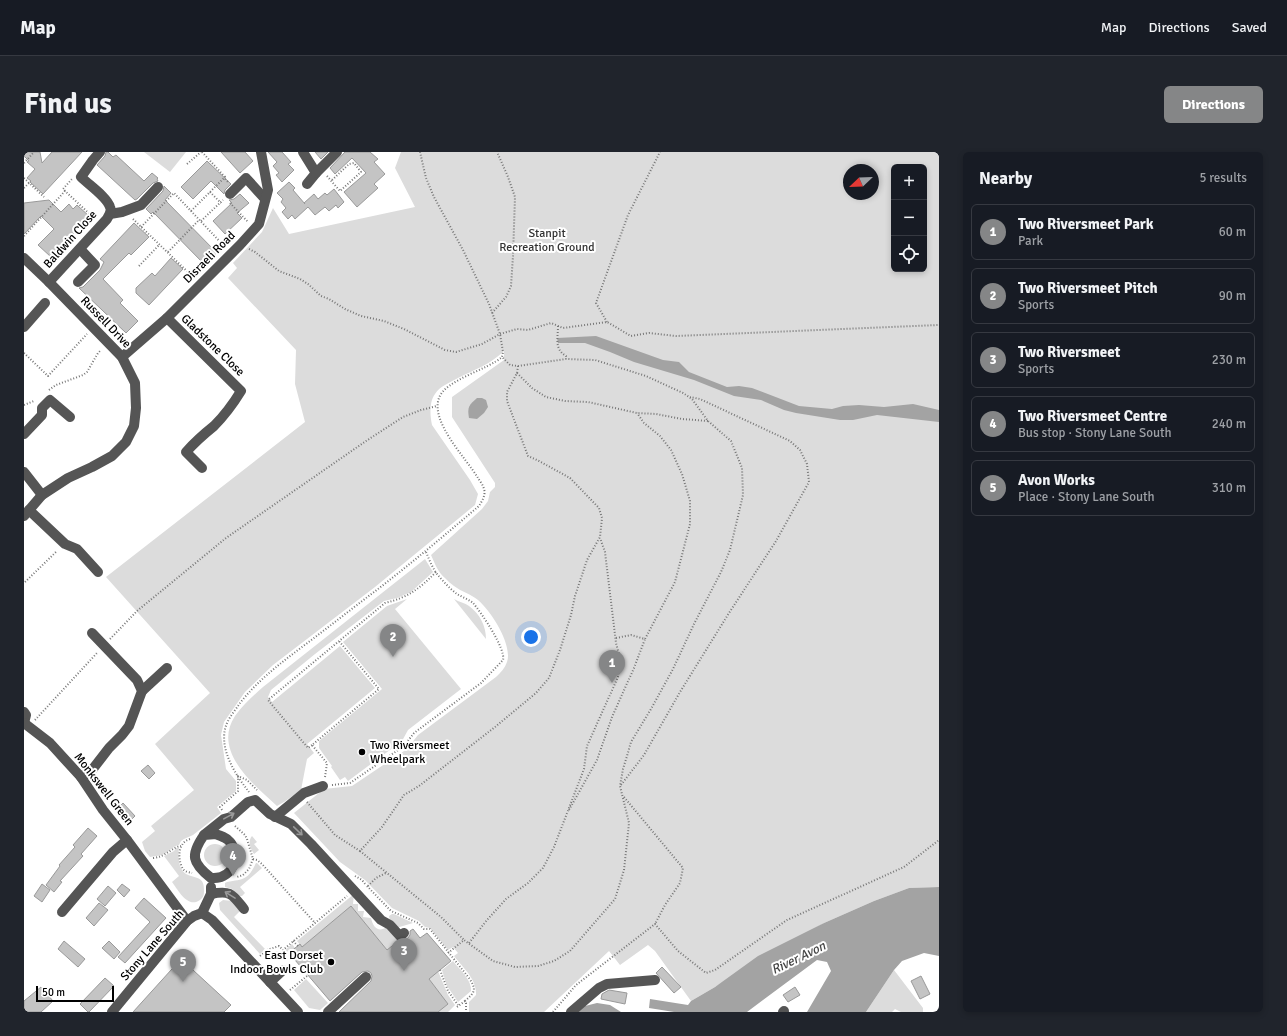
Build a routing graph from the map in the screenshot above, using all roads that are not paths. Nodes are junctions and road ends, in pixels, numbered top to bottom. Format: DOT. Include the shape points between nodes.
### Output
graph roads {
  1 [pos="100,152"];
  2 [pos="261,152"];
  3 [pos="303,152"];
  4 [pos="337,152"];
  5 [pos="318,171"];
  6 [pos="307,184"];
  7 [pos="158,187"];
  8 [pos="232,192"];
  9 [pos="266,199"];
  10 [pos="110,214"];
  11 [pos="80,249"];
  12 [pos="24,258"];
  13 [pos="49,282"];
  14 [pos="78,282"];
  15 [pos="45,303"];
  16 [pos="167,318"];
  17 [pos="24,327"];
  18 [pos="122,357"];
  19 [pos="70,417"];
  20 [pos="24,434"];
  21 [pos="202,468"];
  22 [pos="24,472"];
  23 [pos="42,495"];
  24 [pos="26,513"];
  25 [pos="98,572"];
  26 [pos="92,633"];
  27 [pos="167,668"];
  28 [pos="142,691"];
  29 [pos="24,712"];
  30 [pos="26,724"];
  31 [pos="81,777"];
  32 [pos="323,786"];
  33 [pos="275,817"];
  34 [pos="204,835"];
  35 [pos="127,840"];
  36 [pos="211,878"];
  37 [pos="211,894"];
  38 [pos="244,909"];
  39 [pos="62,912"];
  40 [pos="202,913"];
  41 [pos="187,921"];
  42 [pos="404,933"];
  43 [pos="283,970"];
  44 [pos="366,977"];
  45 [pos="655,980"];
  46 [pos="270,982"];
  47 [pos="112,1012"];
  48 [pos="298,1012"];
  49 [pos="328,1012"];
  50 [pos="571,1012"];
  1 -- 10 [label="street, Baldwin Close" via="81,177 107,202 111,208"];
  2 -- 9 [label="street, Disraeli Road" via="268,190"];
  3 -- 5 [label="street"];
  4 -- 5 [label="street"];
  5 -- 6 [label="street"];
  7 -- 10 [label="street" via="141,205"];
  8 -- 9 [label="street" via="246,178"];
  9 -- 16 [label="street, Disraeli Road" via="259,224 255,229"];
  10 -- 11 [label="street, Baldwin Close"];
  11 -- 13 [label="street, Baldwin Close"];
  11 -- 14 [label="street" via="95,265"];
  12 -- 13 [label="street, Russell Drive"];
  13 -- 18 [label="street, Russell Drive"];
  15 -- 17 [label="street"];
  16 -- 18 [label="street, Disraeli Road"];
  16 -- 21 [label="street, Gladstone Close" via="241,391 214,426 186,452"];
  18 -- 23 [label="street, Russell Drive" via="135,383 134,426 126,442 112,456 68,478"];
  19 -- 20 [label="street" via="50,400 42,408 42,415"];
  22 -- 23 [label="street"];
  23 -- 24 [label="street, Russell Drive"];
  24 -- 25 [label="street, Russell Drive" via="64,544 77,549"];
  26 -- 28 [label="street" via="137,680"];
  27 -- 28 [label="street"];
  28 -- 31 [label="street" via="122,735 92,770"];
  29 -- 30 [label="street"];
  30 -- 31 [label="street, Monkswell Green" via="50,743"];
  31 -- 35 [label="street, Monkswell Green" via="102,810"];
  32 -- 33 [label="street" via="304,793"];
  34 -- 33 [label="street, one-way" via="248,802 255,800"];
  33 -- 42 [label="street, one-way" via="291,824 381,920 400,936"];
  34 -- 36 [label="street" via="196,847 195,861"];
  34 -- 36 [label="street" via="216,834 228,840 235,849 235,861 230,871 221,877"];
  35 -- 39 [label="street, Monkswell Green" via="103,863"];
  35 -- 41 [label="street, Monkswell Green"];
  36 -- 37 [label="street"];
  38 -- 37 [label="street, one-way" via="228,892"];
  37 -- 40 [label="street"];
  40 -- 41 [label="street, Stony Lane South"];
  40 -- 46 [label="street, Stony Lane South" via="212,920"];
  41 -- 47 [label="street, Stony Lane South"];
  43 -- 46 [label="street"];
  44 -- 49 [label="street"];
  45 -- 50 [label="street" via="607,984"];
  46 -- 48 [label="street, Stony Lane South"];
}
